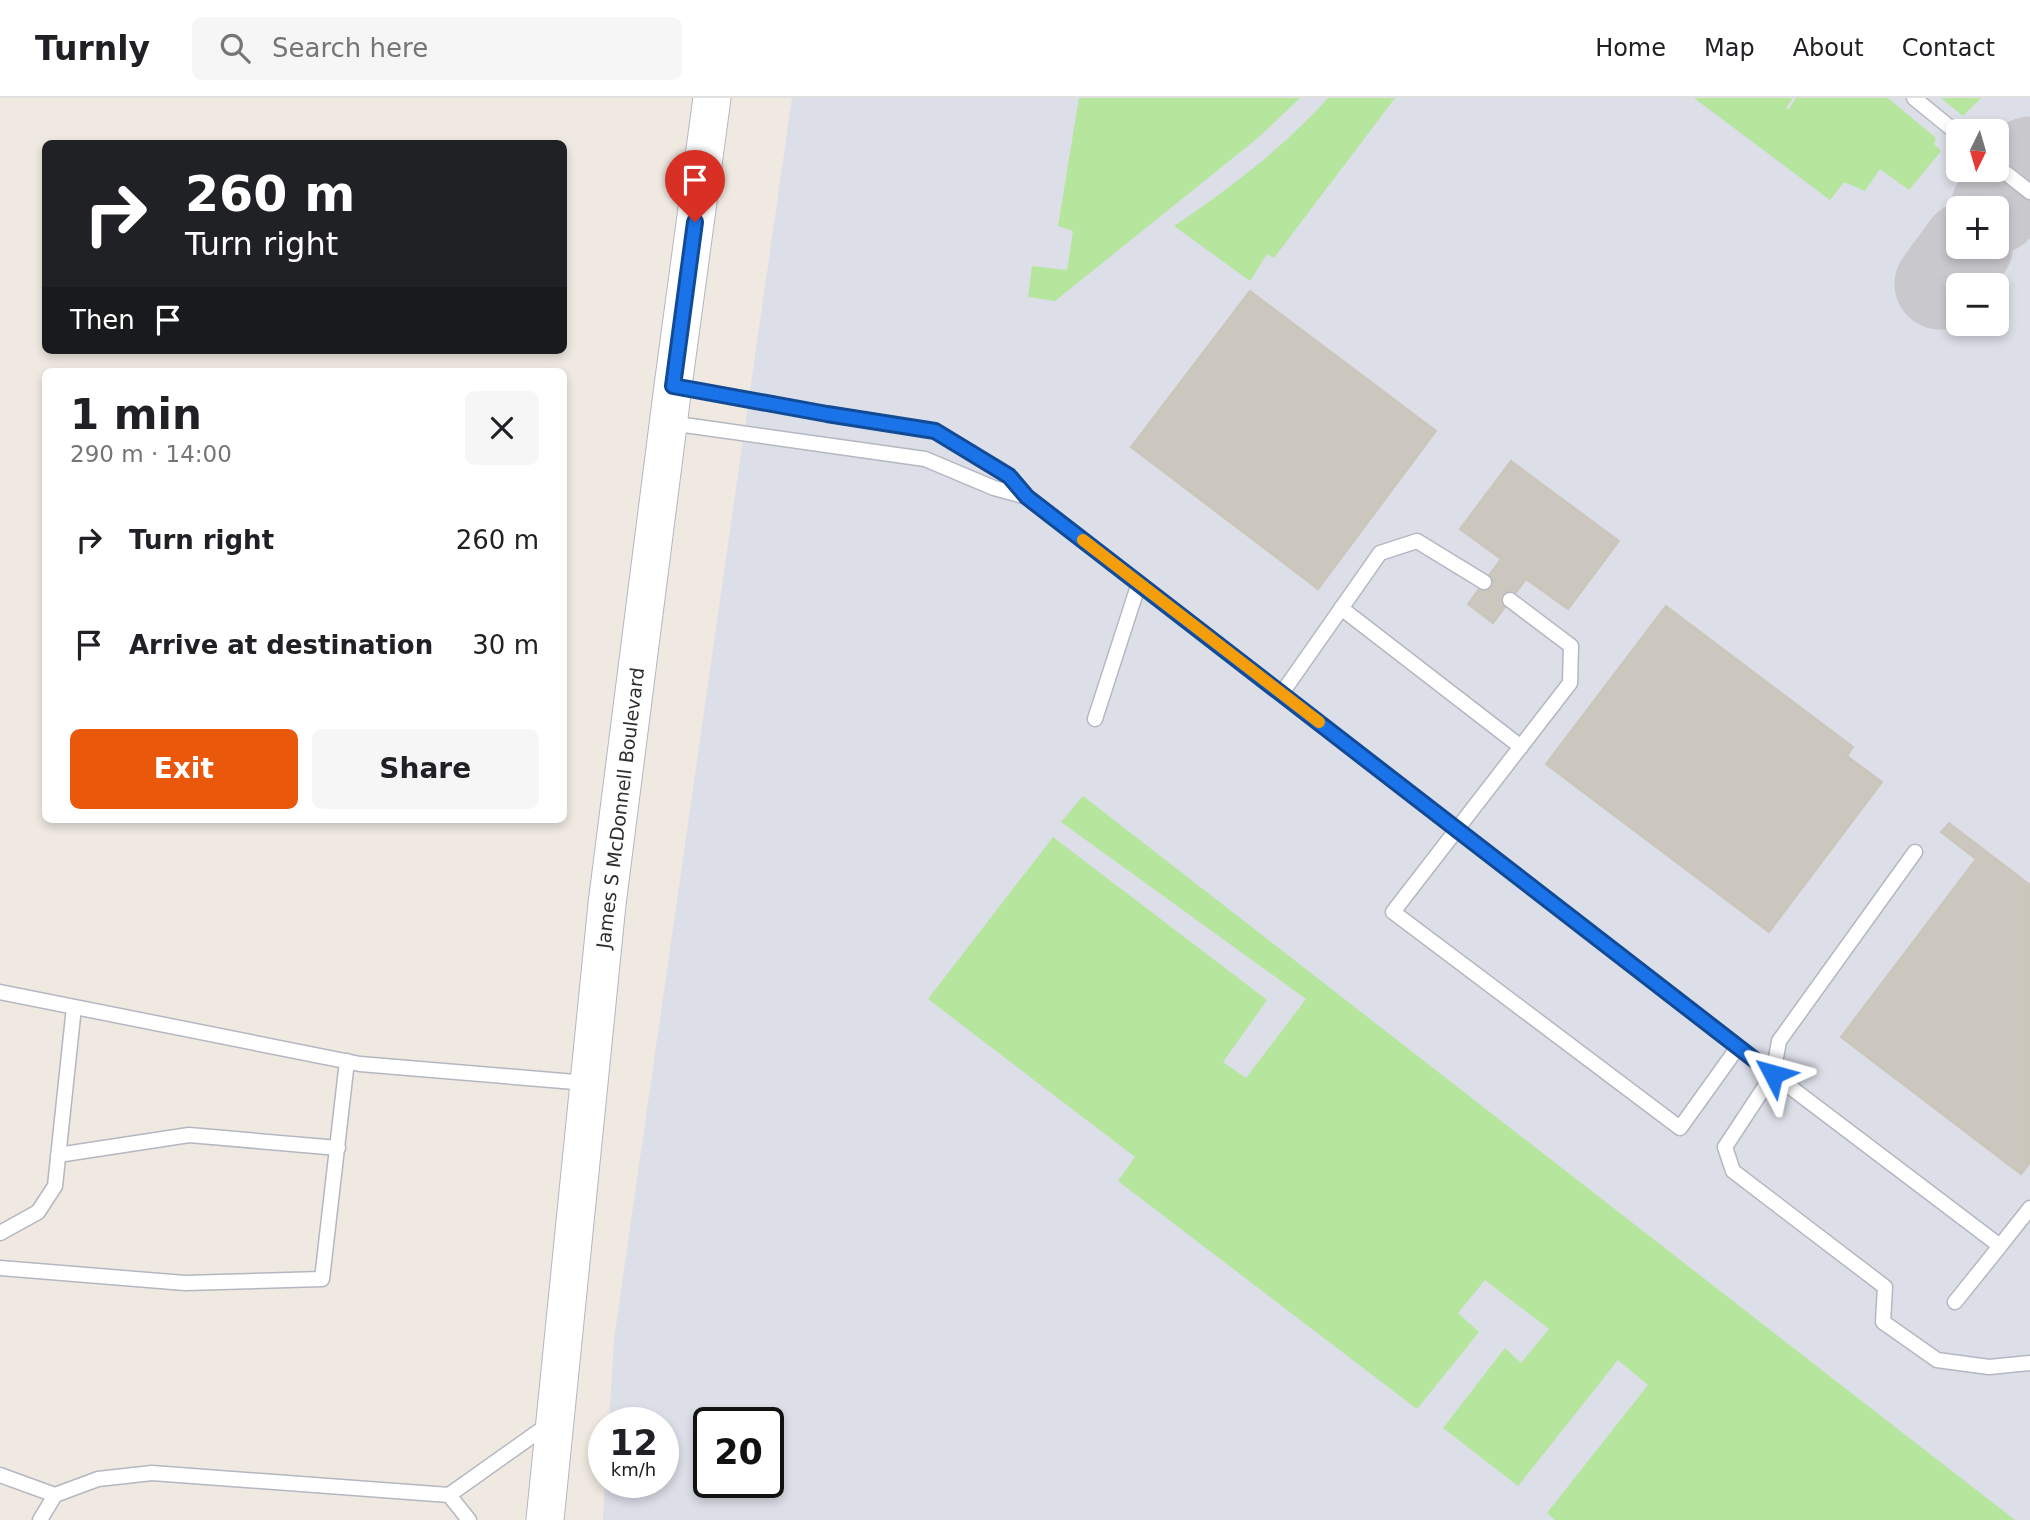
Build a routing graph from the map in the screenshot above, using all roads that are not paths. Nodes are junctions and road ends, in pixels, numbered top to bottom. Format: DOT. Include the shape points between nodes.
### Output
graph roads {
  1 [pos="712,98"];
  2 [pos="1914,98"];
  3 [pos="1946,124"];
  4 [pos="2009,175"];
  5 [pos="2030,192"];
  6 [pos="673,386"];
  7 [pos="670,423"];
  8 [pos="1027,497"];
  9 [pos="1484,582"];
  10 [pos="1139,583"];
  11 [pos="1510,600"];
  12 [pos="1341,608"];
  13 [pos="1282,693"];
  14 [pos="1095,719"];
  15 [pos="1521,747"];
  16 [pos="1458,829"];
  17 [pos="1915,852"];
  18 [pos="0,992"];
  19 [pos="74,1007"];
  20 [pos="1738,1046"];
  21 [pos="347,1061"];
  22 [pos="1773,1074"];
  23 [pos="588,1083"];
  24 [pos="338,1148"];
  25 [pos="58,1156"];
  26 [pos="2030,1208"];
  27 [pos="0,1233"];
  28 [pos="2000,1246"];
  29 [pos="0,1268"];
  30 [pos="1955,1302"];
  31 [pos="2030,1363"];
  32 [pos="555,1419"];
  33 [pos="0,1475"];
  34 [pos="55,1494"];
  35 [pos="449,1495"];
  36 [pos="40,1520"];
  37 [pos="469,1520"];
  38 [pos="545,1520"];
  1 -- 6 [label="street, James S McDonnell Boulevard"];
  2 -- 3 [label="lane"];
  4 -- 5 [label="lane"];
  6 -- 7 [label="street, James S McDonnell Boulevard"];
  6 -- 8 [label="lane" via="935,431 1009,476"];
  7 -- 8 [label="lane" via="925,458"];
  7 -- 23 [label="street, James S McDonnell Boulevard"];
  8 -- 10 [label="lane"];
  9 -- 12 [label="lane" via="1417,541 1380,552"];
  10 -- 13 [label="lane"];
  10 -- 14 [label="lane"];
  11 -- 15 [label="lane" via="1571,646 1570,683"];
  12 -- 13 [label="lane"];
  12 -- 15 [label="lane"];
  13 -- 16 [label="lane"];
  15 -- 16 [label="lane"];
  16 -- 20 [label="lane"];
  16 -- 20 [label="lane" via="1392,912 1680,1128"];
  17 -- 22 [label="lane" via="1779,1041"];
  18 -- 19 [label="lane"];
  19 -- 21 [label="lane"];
  19 -- 25 [label="lane"];
  20 -- 22 [label="lane"];
  21 -- 23 [label="lane"];
  21 -- 24 [label="lane"];
  22 -- 28 [label="lane"];
  22 -- 31 [label="lane" via="1725,1147 1733,1171 1885,1287 1883,1322 1937,1360 1989,1367"];
  23 -- 32 [label="street, James S McDonnell Boulevard"];
  24 -- 25 [label="lane" via="189,1135"];
  24 -- 29 [label="lane" via="322,1279 185,1283"];
  25 -- 27 [label="lane" via="55,1186 38,1212"];
  26 -- 28 [label="lane"];
  28 -- 30 [label="lane"];
  32 -- 35 [label="lane"];
  32 -- 38 [label="street, James S McDonnell Boulevard"];
  33 -- 34 [label="lane"];
  34 -- 35 [label="lane" via="98,1479 152,1473"];
  34 -- 36 [label="lane"];
  35 -- 37 [label="lane"];
}
